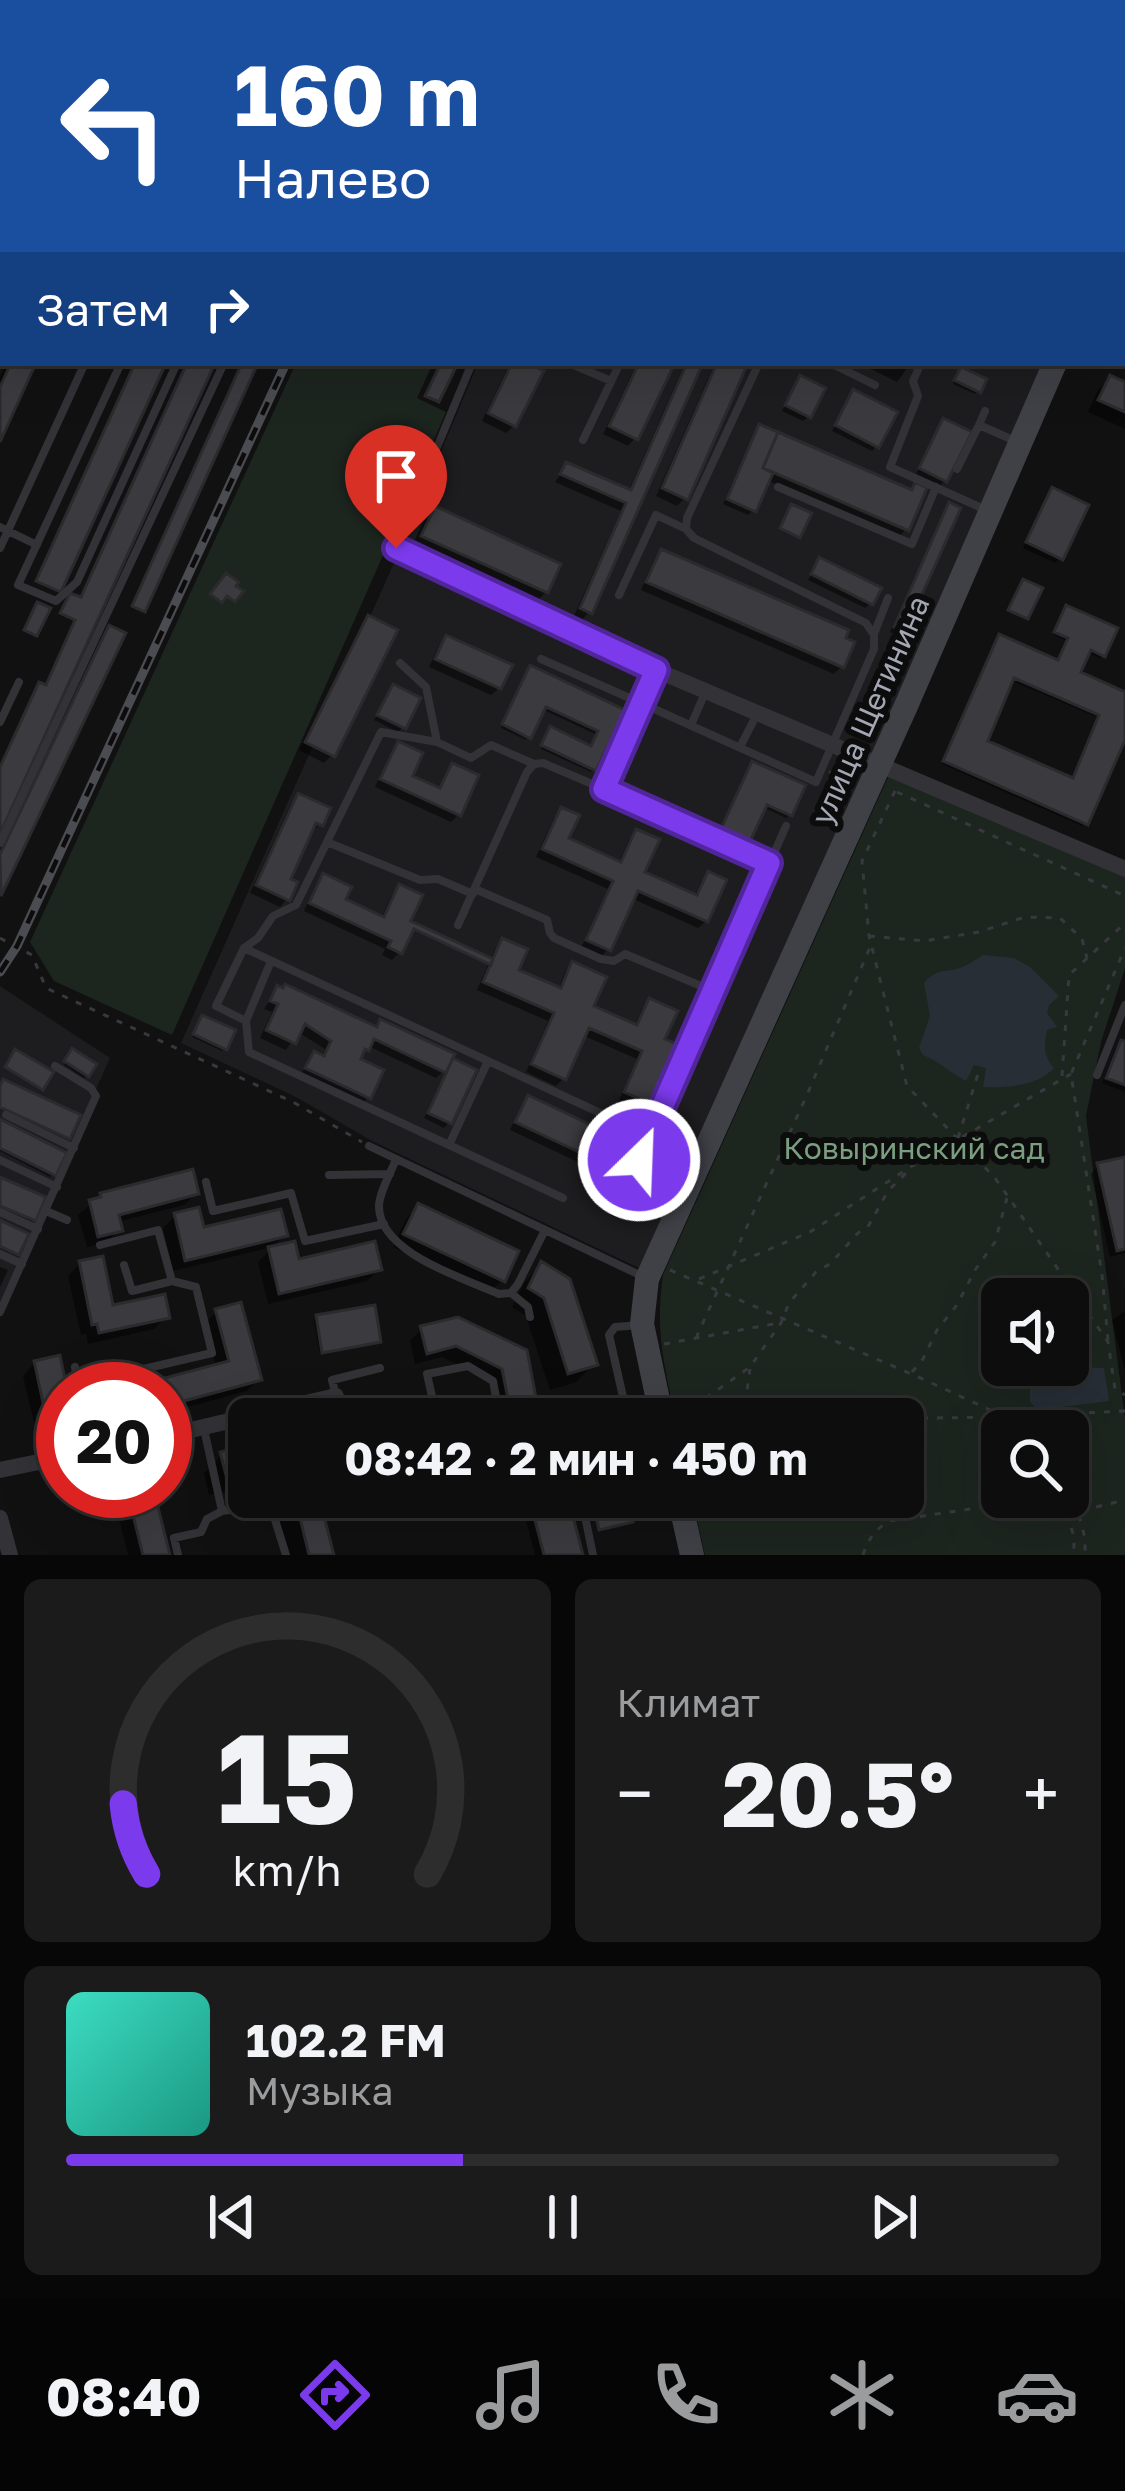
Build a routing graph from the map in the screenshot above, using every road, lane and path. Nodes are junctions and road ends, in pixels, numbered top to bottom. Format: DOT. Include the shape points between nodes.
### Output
graph roads {
  1 [pos="84,366"];
  2 [pos="120,366"];
  3 [pos="176,366"];
  4 [pos="223,366"];
  5 [pos="471,366"];
  6 [pos="576,366"];
  7 [pos="618,366"];
  8 [pos="758,366"];
  9 [pos="836,366"];
  10 [pos="920,366"];
  11 [pos="1054,366"];
  12 [pos="611,381"];
  13 [pos="875,385"];
  14 [pos="986,411"];
  15 [pos="979,425"];
  16 [pos="583,440"];
  17 [pos="1020,443"];
  18 [pos="957,470"];
  19 [pos="778,487"];
  20 [pos="936,487"];
  21 [pos="991,512"];
  22 [pos="4,529"];
  23 [pos="686,530"];
  24 [pos="37,545"];
  25 [pos="0,548"];
  26 [pos="396,548"];
  27 [pos="619,595"];
  28 [pos="888,598"];
  29 [pos="874,635"];
  30 [pos="541,659"];
  31 [pos="400,663"];
  32 [pos="656,670"];
  33 [pos="19,682"];
  34 [pos="705,692"];
  35 [pos="641,703"];
  36 [pos="757,715"];
  37 [pos="0,722"];
  38 [pos="691,725"];
  39 [pos="437,742"];
  40 [pos="833,746"];
  41 [pos="740,747"];
  42 [pos="854,755"];
  43 [pos="534,764"];
  44 [pos="822,769"];
  45 [pos="890,777"];
  46 [pos="604,789"];
  47 [pos="786,826"];
  48 [pos="327,842"];
  49 [pos="0,843"];
  50 [pos="769,863"];
  51 [pos="1125,869"];
  52 [pos="474,891"];
  53 [pos="1125,896"];
  54 [pos="1125,923"];
  55 [pos="458,925"];
  56 [pos="869,936"];
  57 [pos="0,938"];
  58 [pos="872,944"];
  59 [pos="1125,947"];
  60 [pos="244,948"];
  61 [pos="1087,958"];
  62 [pos="271,961"];
  63 [pos="713,991"];
  64 [pos="1125,1005"];
  65 [pos="246,1021"];
  66 [pos="1114,1028"];
  67 [pos="1125,1032"];
  68 [pos="488,1061"];
  69 [pos="55,1066"];
  70 [pos="977,1074"];
  71 [pos="1071,1074"];
  72 [pos="1097,1075"];
  73 [pos="1062,1078"];
  74 [pos="6,1115"];
  75 [pos="650,1136"];
  76 [pos="957,1140"];
  77 [pos="449,1145"];
  78 [pos="369,1146"];
  79 [pos="74,1148"];
  80 [pos="397,1159"];
  81 [pos="0,1160"];
  82 [pos="912,1166"];
  83 [pos="604,1172"];
  84 [pos="328,1174"];
  85 [pos="390,1174"];
  86 [pos="206,1183"];
  87 [pos="628,1184"];
  88 [pos="57,1187"];
  89 [pos="1007,1195"];
  90 [pos="563,1198"];
  91 [pos="617,1208"];
  92 [pos="46,1210"];
  93 [pos="0,1212"];
  94 [pos="67,1220"];
  95 [pos="384,1224"];
  96 [pos="38,1229"];
  97 [pos="545,1230"];
  98 [pos="100,1245"];
  99 [pos="0,1254"];
  100 [pos="22,1264"];
  101 [pos="124,1265"];
  102 [pos="730,1268"];
  103 [pos="650,1271"];
  104 [pos="697,1280"];
  105 [pos="172,1281"];
  106 [pos="719,1290"];
  107 [pos="511,1293"];
  108 [pos="3,1299"];
  109 [pos="0,1312"];
  110 [pos="530,1316"];
  111 [pos="781,1321"];
  112 [pos="644,1336"];
  113 [pos="697,1338"];
  114 [pos="1108,1342"];
  115 [pos="174,1362"];
  116 [pos="750,1367"];
  117 [pos="380,1368"];
  118 [pos="911,1373"];
  119 [pos="1125,1395"];
  120 [pos="336,1396"];
  121 [pos="433,1398"];
  122 [pos="496,1398"];
  123 [pos="623,1398"];
  124 [pos="664,1398"];
  125 [pos="702,1398"];
  126 [pos="747,1398"];
  127 [pos="990,1410"];
  128 [pos="1125,1411"];
  129 [pos="1089,1413"];
  130 [pos="981,1417"];
  131 [pos="924,1418"];
  132 [pos="205,1429"];
  133 [pos="192,1431"];
  134 [pos="36,1463"];
  135 [pos="0,1470"];
  136 [pos="1125,1500"];
  137 [pos="981,1506"];
  138 [pos="1089,1509"];
  139 [pos="222,1511"];
  140 [pos="0,1518"];
  141 [pos="585,1518"];
  142 [pos="684,1518"];
  143 [pos="1067,1518"];
  144 [pos="1080,1518"];
  145 [pos="10,1555"];
  146 [pos="178,1555"];
  147 [pos="286,1555"];
  148 [pos="593,1555"];
  149 [pos="692,1555"];
  150 [pos="863,1555"];
  151 [pos="1073,1555"];
  152 [pos="1084,1555"];
  1 -- 22 [label="lane"];
  2 -- 24 [label="lane"];
  3 -- 24 [label="lane" via="77,582 56,601 18,585"];
  4 -- 49 [label="lane"];
  5 -- 26 [label="lane"];
  6 -- 12 [label="lane"];
  7 -- 12 [label="lane"];
  8 -- 23 [label="lane"];
  9 -- 13 [label="lane"];
  10 -- 20 [label="lane" via="919,396 890,466"];
  11 -- 17 [label="street, улица Щетинина"];
  12 -- 16 [label="lane"];
  14 -- 15 [label="lane"];
  15 -- 17 [label="lane"];
  15 -- 18 [label="lane"];
  17 -- 21 [label="street, улица Щетинина"];
  19 -- 20 [label="lane" via="912,544"];
  20 -- 21 [label="lane"];
  21 -- 45 [label="street, улица Щетинина"];
  22 -- 24 [label="lane"];
  22 -- 25 [label="lane"];
  23 -- 27 [label="lane" via="656,515"];
  23 -- 29 [label="lane" via="866,622"];
  26 -- 32 [label="street"];
  28 -- 29 [label="lane"];
  29 -- 40 [label="lane"];
  30 -- 35 [label="lane"];
  31 -- 39 [label="lane" via="426,686"];
  32 -- 34 [label="street"];
  32 -- 35 [label="lane"];
  33 -- 37 [label="lane"];
  34 -- 36 [label="street"];
  34 -- 38 [label="lane"];
  35 -- 38 [label="lane"];
  35 -- 46 [label="lane"];
  36 -- 40 [label="street"];
  36 -- 41 [label="lane"];
  38 -- 41 [label="lane"];
  39 -- 43 [label="lane" via="471,758 491,745"];
  39 -- 48 [label="lane" via="382,732"];
  40 -- 42 [label="street"];
  40 -- 44 [label="lane"];
  41 -- 44 [label="lane" via="816,782"];
  42 -- 44 [label="path" via="843,777"];
  42 -- 45 [label="street"];
  43 -- 46 [label="lane"];
  43 -- 52 [label="lane"];
  45 -- 51 [label="street"];
  45 -- 53 [label="path"];
  45 -- 56 [label="path" via="862,861"];
  45 -- 103 [label="street, улица Щетинина"];
  46 -- 50 [label="lane"];
  47 -- 50 [label="lane"];
  48 -- 52 [label="lane" via="420,880"];
  48 -- 60 [label="lane" via="296,905 273,916"];
  50 -- 63 [label="lane"];
  52 -- 55 [label="lane"];
  52 -- 63 [label="lane" via="547,920 554,938 601,959 625,954"];
  54 -- 61 [label="path"];
  56 -- 58 [label="path"];
  56 -- 61 [label="path" via="925,941 1025,916 1060,918 1082,939"];
  57 -- 78 [label="path" via="32,955 46,988 293,1102"];
  58 -- 76 [label="path" via="907,1086"];
  58 -- 102 [label="path"];
  59 -- 71 [label="path"];
  60 -- 62 [label="lane"];
  60 -- 65 [label="lane" via="216,1006"];
  61 -- 73 [label="path" via="1069,974"];
  62 -- 65 [label="lane"];
  62 -- 68 [label="lane"];
  63 -- 75 [label="lane"];
  64 -- 66 [label="lane"];
  65 -- 77 [label="lane" via="249,1052"];
  66 -- 67 [label="lane"];
  66 -- 72 [label="lane"];
  68 -- 75 [label="lane"];
  68 -- 77 [label="lane"];
  69 -- 79 [label="lane" via="96,1096"];
  70 -- 76 [label="path"];
  71 -- 73 [label="path"];
  71 -- 114 [label="path"];
  73 -- 76 [label="path"];
  74 -- 79 [label="lane"];
  75 -- 87 [label="lane"];
  76 -- 82 [label="path"];
  76 -- 89 [label="path"];
  77 -- 90 [label="lane"];
  78 -- 80 [label="lane"];
  79 -- 88 [label="lane"];
  80 -- 85 [label="lane"];
  80 -- 97 [label="lane"];
  81 -- 88 [label="lane"];
  82 -- 102 [label="path" via="809,1232"];
  82 -- 111 [label="path" via="869,1226 806,1282"];
  83 -- 87 [label="lane"];
  84 -- 85 [label="lane"];
  85 -- 95 [label="lane" via="379,1201"];
  86 -- 95 [label="lane" via="213,1211 291,1193 304,1241"];
  87 -- 91 [label="lane"];
  88 -- 92 [label="lane"];
  89 -- 114 [label="path"];
  89 -- 118 [label="path" via="994,1242"];
  92 -- 94 [label="lane"];
  92 -- 96 [label="lane"];
  93 -- 96 [label="lane"];
  95 -- 107 [label="lane" via="403,1249"];
  96 -- 100 [label="lane"];
  97 -- 103 [label="lane"];
  97 -- 107 [label="lane"];
  98 -- 105 [label="lane" via="158,1229"];
  99 -- 100 [label="lane"];
  100 -- 108 [label="lane"];
  101 -- 105 [label="lane" via="132,1291"];
  102 -- 104 [label="path"];
  102 -- 106 [label="path"];
  103 -- 104 [label="path"];
  103 -- 112 [label="street, улица Щетинина"];
  104 -- 106 [label="path"];
  105 -- 115 [label="lane" via="196,1287 212,1353"];
  106 -- 111 [label="path"];
  106 -- 113 [label="path"];
  107 -- 110 [label="lane"];
  108 -- 109 [label="lane"];
  111 -- 113 [label="path"];
  111 -- 116 [label="path"];
  111 -- 118 [label="path"];
  112 -- 113 [label="path"];
  112 -- 123 [label="lane" via="615,1327 609,1334"];
  112 -- 124 [label="street, улица Щетинина"];
  114 -- 119 [label="path" via="1115,1389"];
  116 -- 125 [label="path"];
  116 -- 126 [label="path"];
  117 -- 120 [label="lane" via="332,1380"];
  118 -- 127 [label="path"];
  120 -- 132 [label="street"];
  121 -- 122 [label="lane" via="428,1374 468,1366 493,1381"];
  128 -- 129 [label="path"];
  130 -- 131 [label="path"];
  132 -- 133 [label="street"];
  132 -- 139 [label="lane"];
  134 -- 135 [label="street"];
  136 -- 138 [label="path"];
  137 -- 150 [label="path" via="890,1521"];
  139 -- 146 [label="lane" via="201,1532 174,1538"];
  139 -- 147 [label="lane" via="271,1507"];
  140 -- 145 [label="street"];
  141 -- 148 [label="lane"];
  142 -- 149 [label="street"];
  143 -- 151 [label="path"];
  144 -- 152 [label="path"];
}
